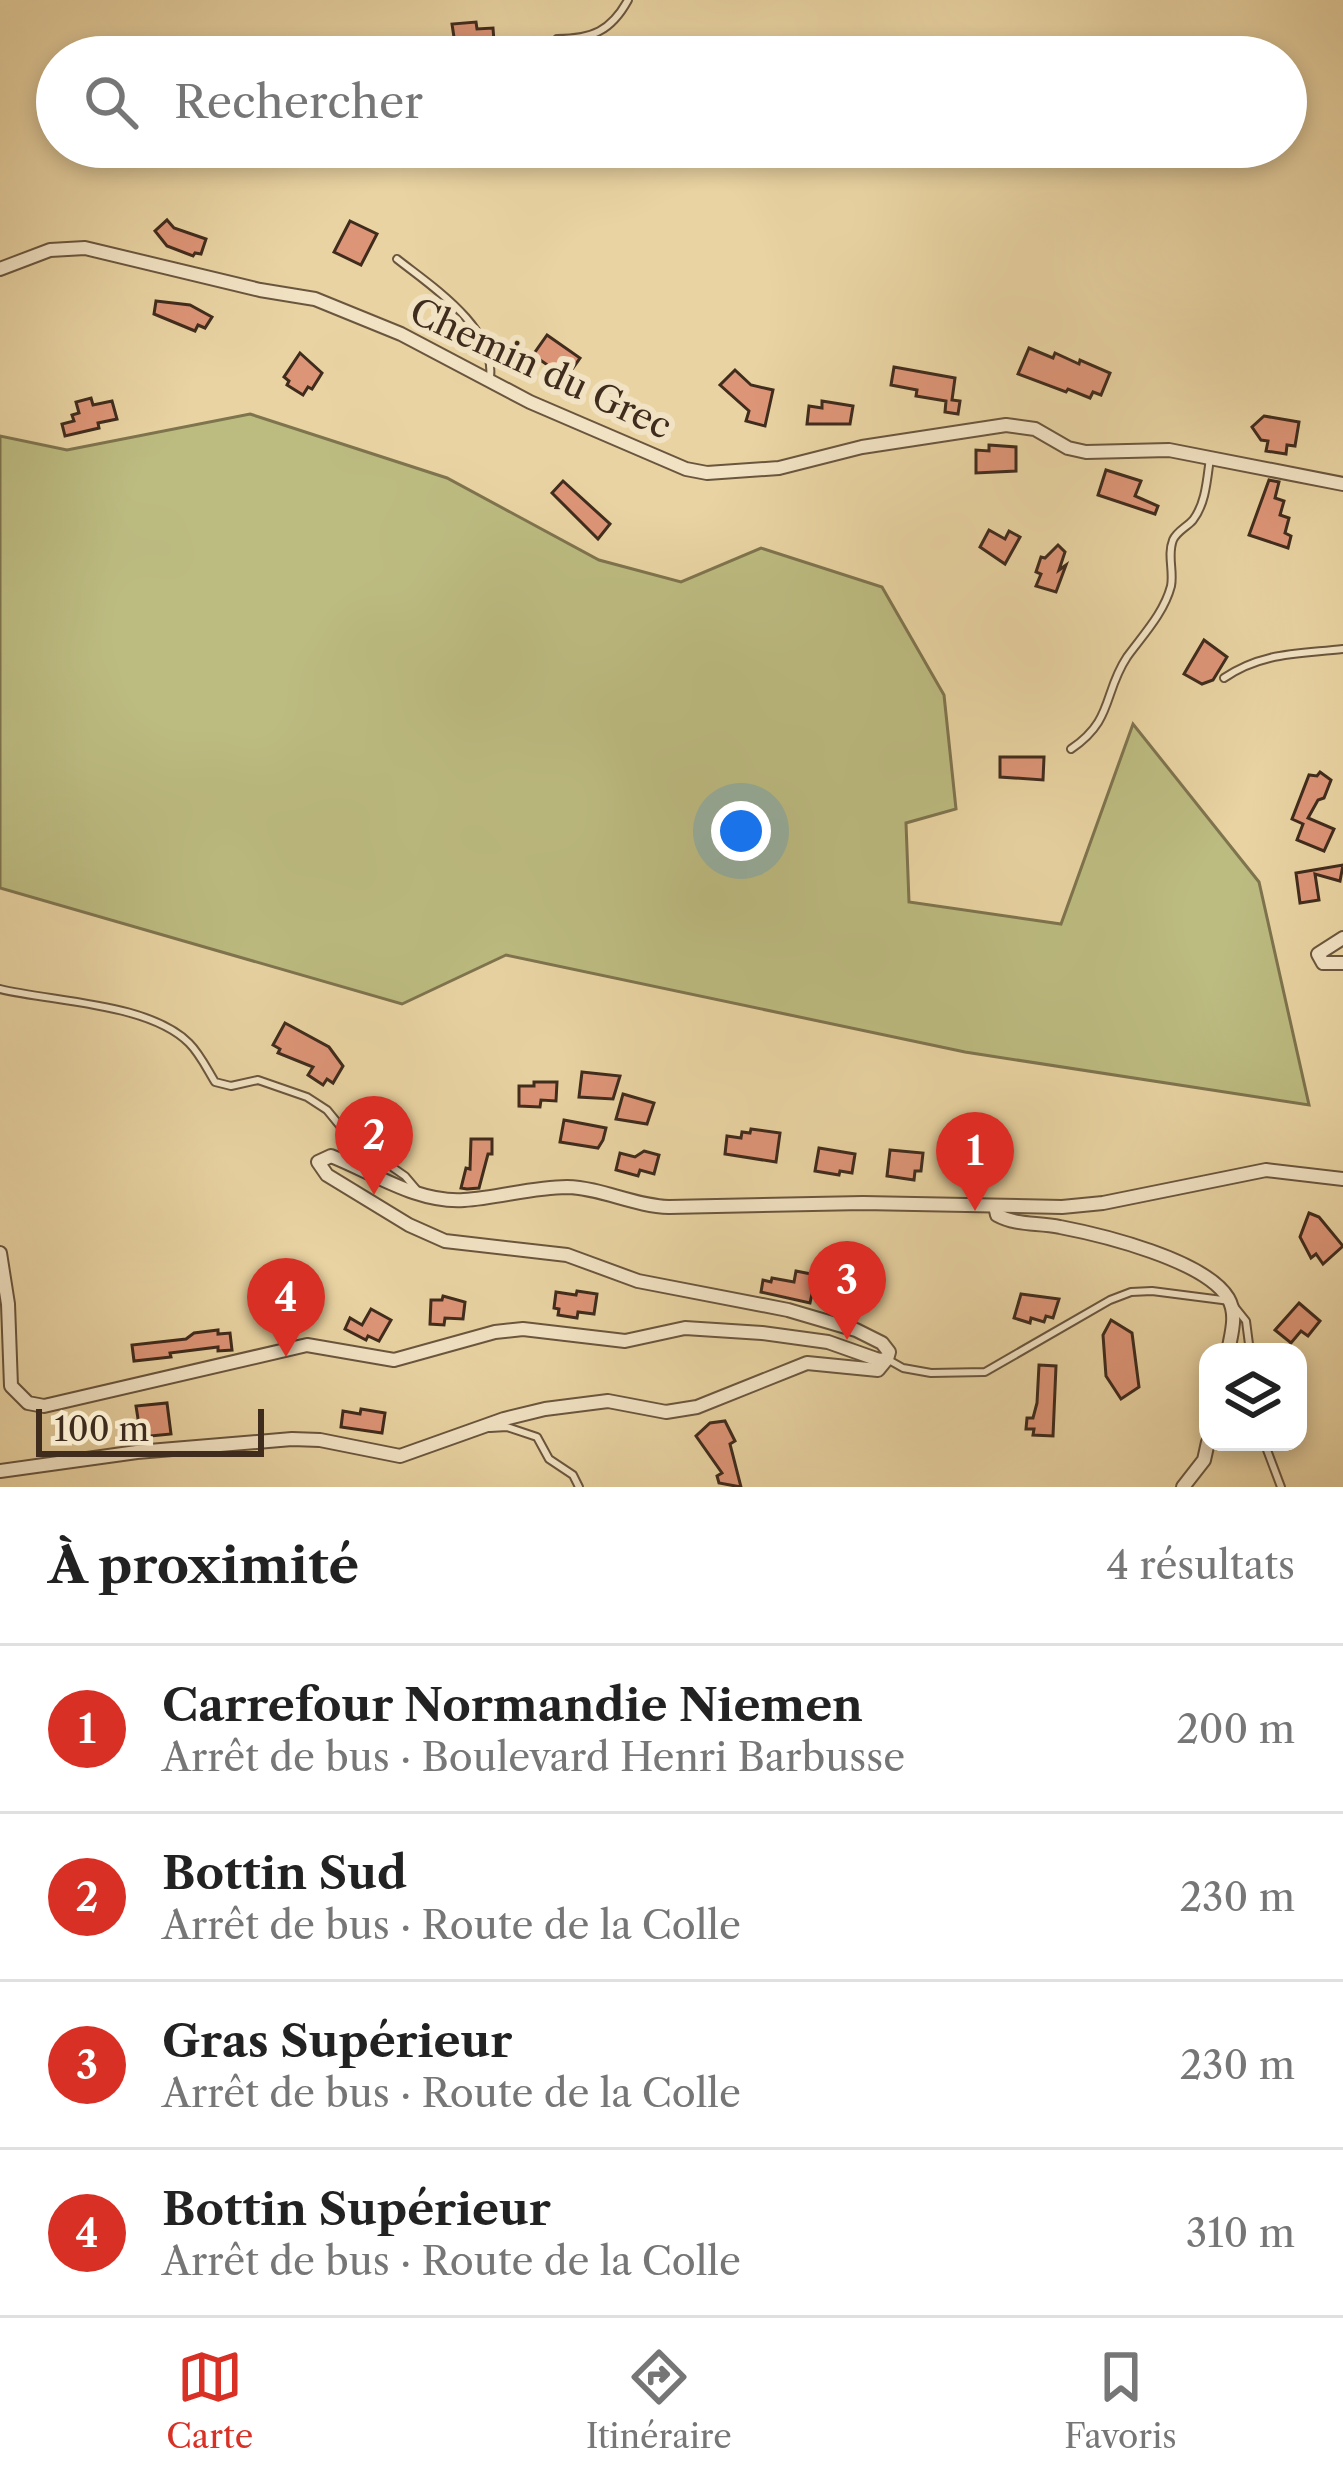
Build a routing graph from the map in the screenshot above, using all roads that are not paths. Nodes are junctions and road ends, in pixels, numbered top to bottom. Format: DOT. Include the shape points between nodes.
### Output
graph roads {
  1 [pos="628,0"];
  2 [pos="592,36"];
  3 [pos="398,259"];
  4 [pos="0,269"];
  5 [pos="489,381"];
  6 [pos="1210,458"];
  7 [pos="1343,484"];
  8 [pos="1343,650"];
  9 [pos="1224,678"];
  10 [pos="1071,749"];
  11 [pos="1343,938"];
  12 [pos="1343,964"];
  13 [pos="0,989"];
  14 [pos="1343,1179"];
  15 [pos="417,1195"];
  16 [pos="995,1206"];
  17 [pos="0,1253"];
  18 [pos="1230,1301"];
  19 [pos="1230,1343"];
  20 [pos="1249,1343"];
  21 [pos="887,1359"];
  22 [pos="481,1428"];
  23 [pos="1206,1451"];
  24 [pos="1267,1451"];
  25 [pos="0,1471"];
  26 [pos="579,1487"];
  27 [pos="1183,1487"];
  28 [pos="1281,1487"];
  1 -- 2 [label="lane" via="608,30"];
  3 -- 5 [label="lane" via="476,333"];
  4 -- 5 [label="street, Chemin du Grec" via="50,250 85,248 315,298"];
  5 -- 6 [label="street, Chemin du Grec" via="707,473 793,466 1006,425 1086,452 1169,450"];
  6 -- 7 [label="street, Chemin du Grec"];
  6 -- 10 [label="lane" via="1194,519 1174,537 1172,584 1092,735"];
  8 -- 9 [label="lane" via="1272,655"];
  11 -- 12 [label="street" via="1318,954 1322,963"];
  13 -- 15 [label="lane" via="147,1020 186,1039 222,1086 258,1080 307,1097"];
  14 -- 16 [label="street" via="1266,1170 1103,1203"];
  15 -- 16 [label="street" via="463,1201 565,1187 669,1208"];
  15 -- 21 [label="street" via="332,1156 318,1162 344,1186 445,1241 567,1255 638,1282 788,1310 873,1336"];
  16 -- 18 [label="street" via="1010,1222 1129,1242 1177,1262"];
  17 -- 21 [label="street" via="11,1386 44,1406 308,1345 394,1360 523,1329 625,1341 685,1328 762,1333"];
  18 -- 19 [label="street"];
  18 -- 20 [label="lane" via="1246,1321"];
  18 -- 21 [label="lane" via="1131,1292 974,1374 931,1373"];
  21 -- 22 [label="street" via="878,1370 807,1363 677,1411 608,1401"];
  22 -- 25 [label="street" via="400,1456 292,1439"];
  22 -- 26 [label="lane" via="537,1437"];
  23 -- 27 [label="street"];
  24 -- 28 [label="lane"];
}
